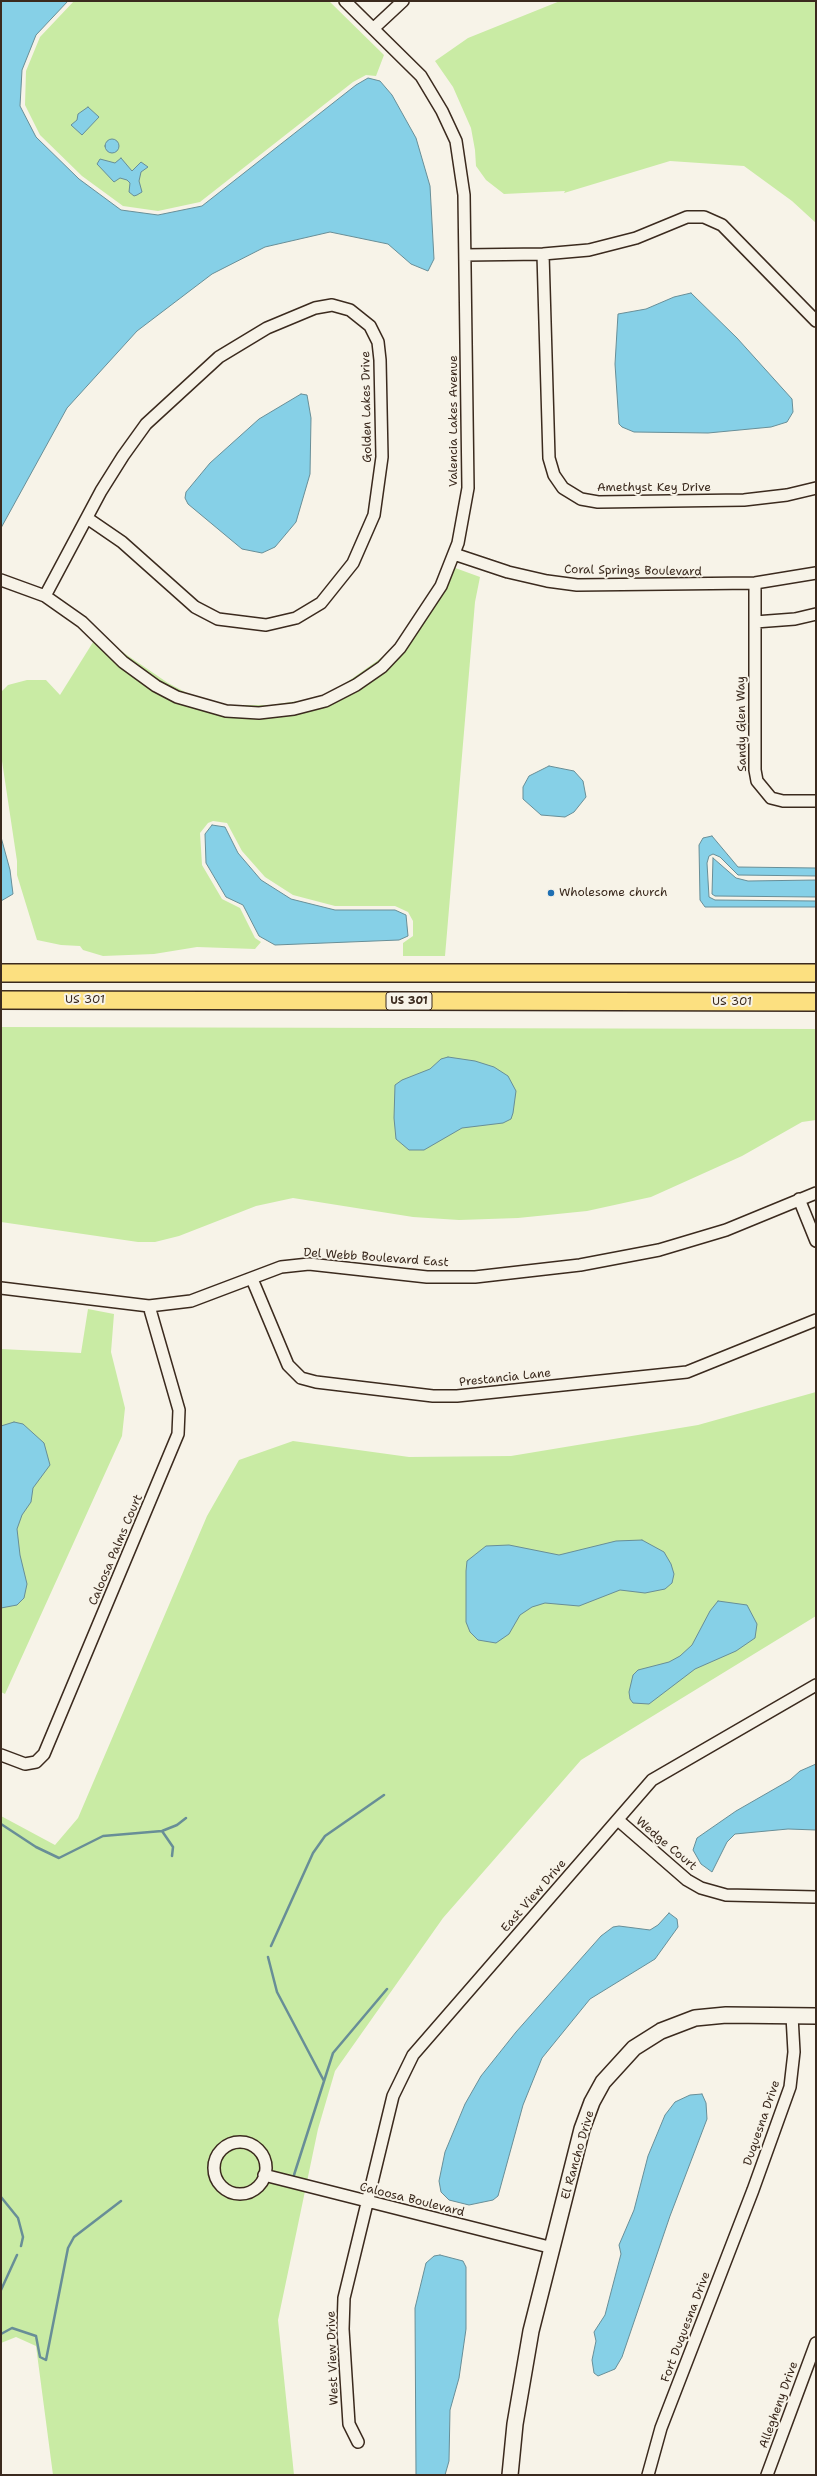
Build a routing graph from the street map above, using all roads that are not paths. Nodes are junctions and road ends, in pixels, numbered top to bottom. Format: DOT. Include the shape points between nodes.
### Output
graph roads {
  1 [pos="345,1"];
  2 [pos="403,1"];
  3 [pos="374,28"];
  4 [pos="543,254"];
  5 [pos="465,255"];
  6 [pos="816,321"];
  7 [pos="816,488"];
  8 [pos="87,518"];
  9 [pos="454,554"];
  10 [pos="816,573"];
  11 [pos="1,580"];
  12 [pos="755,583"];
  13 [pos="45,596"];
  14 [pos="816,614"];
  15 [pos="755,622"];
  16 [pos="816,801"];
  17 [pos="1,973"];
  18 [pos="816,973"];
  19 [pos="1,1000"];
  20 [pos="816,1002"];
  21 [pos="816,1193"];
  22 [pos="799,1200"];
  23 [pos="816,1241"];
  24 [pos="252,1279"];
  25 [pos="1,1288"];
  26 [pos="149,1306"];
  27 [pos="816,1320"];
  28 [pos="816,1685"];
  29 [pos="1,1755"];
  30 [pos="618,1820"];
  31 [pos="816,1897"];
  32 [pos="792,2016"];
  33 [pos="816,2016"];
  34 [pos="264,2176"];
  35 [pos="753,2190"];
  36 [pos="366,2202"];
  37 [pos="553,2248"];
  38 [pos="816,2343"];
  39 [pos="358,2442"];
  40 [pos="510,2475"];
  41 [pos="648,2475"];
  42 [pos="767,2475"];
  1 -- 3 [label="street, Valencia Lakes Avenue"];
  2 -- 3 [label="street"];
  3 -- 5 [label="street, Valencia Lakes Avenue" via="420,76 442,111 456,140 464,195"];
  4 -- 5 [label="street"];
  4 -- 6 [label="street" via="589,250 636,238 687,217 704,217 722,225"];
  4 -- 7 [label="street, Amethyst Key Drive" via="549,458 554,475 564,488 581,499 598,502 744,500 787,495"];
  5 -- 9 [label="street, Valencia Lakes Avenue" via="468,488"];
  8 -- 8 [label="street, Golden Lakes Drive" via="122,542 195,607 218,619 266,625 296,618 321,603 353,563 374,515 382,457 380,360 378,342 370,326 350,310 332,305 315,308 267,328 218,357 146,424 123,456"];
  8 -- 13 [label="street, Golden Lakes Drive"];
  9 -- 12 [label="street, Coral Springs Boulevard" via="548,582"];
  9 -- 13 [label="street, Valencia Lakes Avenue" via="441,586 400,648 382,667 356,685 325,700 294,709 259,713 226,711 204,706 156,686 123,662 82,622"];
  10 -- 12 [label="street, Coral Springs Boulevard"];
  11 -- 13 [label="street, Valencia Lakes Avenue"];
  12 -- 15 [label="street, Sandy Glen Way"];
  14 -- 15 [label="street" via="795,619"];
  15 -- 16 [label="street, Sandy Glen Way" via="756,781 772,798 783,801"];
  17 -- 18 [label="main road"];
  19 -- 20 [label="main road, US 301 / US 301"];
  21 -- 22 [label="street, Del Webb Boulevard East"];
  22 -- 23 [label="street"];
  22 -- 24 [label="street, Del Webb Boulevard East" via="726,1230 659,1250 580,1265 475,1277 427,1277 310,1264 281,1267"];
  24 -- 26 [label="street, Del Webb Boulevard East" via="191,1301"];
  24 -- 27 [label="street, Prestancia Lane" via="288,1365 301,1378 433,1396 457,1396 686,1372"];
  25 -- 26 [label="street, Del Webb Boulevard East"];
  26 -- 29 [label="street, Caloosa Palms Court" via="179,1410 178,1434 44,1754 36,1762 25,1764"];
  28 -- 30 [label="street, East View Drive" via="652,1780"];
  30 -- 31 [label="street, Wedge Court" via="687,1880 701,1888 726,1895"];
  30 -- 36 [label="street, East View Drive" via="413,2055 393,2096"];
  32 -- 33 [label="street, El Rancho Drive"];
  32 -- 35 [label="street, Duquesna Drive" via="794,2052 790,2087"];
  32 -- 37 [label="street, El Rancho Drive" via="726,2015 695,2018 660,2031 634,2048 603,2082 592,2102 582,2129"];
  34 -- 34 [label="street" via="266,2167 260,2152 247,2144 230,2144 224,2148 215,2162 214,2170 218,2182 226,2190 234,2193 249,2192 261,2183"];
  34 -- 36 [label="street, Caloosa Boulevard"];
  35 -- 41 [label="street, Fort Duquesna Drive" via="661,2428"];
  36 -- 37 [label="street, Caloosa Boulevard"];
  36 -- 39 [label="street, West View Drive" via="344,2298 343,2329 349,2424"];
  37 -- 40 [label="street, El Rancho Drive" via="531,2331 515,2424"];
  38 -- 42 [label="street, Allegheny Drive"];
}
